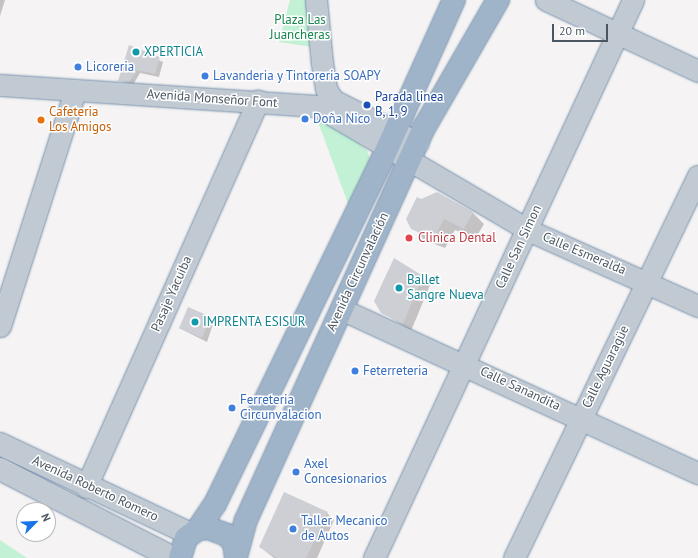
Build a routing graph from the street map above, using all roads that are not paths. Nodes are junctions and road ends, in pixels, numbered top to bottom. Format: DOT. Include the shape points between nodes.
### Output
graph roads {
  1 [pos="316,0"];
  2 [pos="454,0"];
  3 [pos="498,0"];
  4 [pos="546,0"];
  5 [pos="633,0"];
  6 [pos="618,31"];
  7 [pos="698,72"];
  8 [pos="0,85"];
  9 [pos="75,90"];
  10 [pos="258,101"];
  11 [pos="392,140"];
  12 [pos="418,143"];
  13 [pos="408,163"];
  14 [pos="698,176"];
  15 [pos="528,230"];
  16 [pos="648,282"];
  17 [pos="698,306"];
  18 [pos="341,309"];
  19 [pos="0,326"];
  20 [pos="464,363"];
  21 [pos="582,418"];
  22 [pos="0,444"];
  23 [pos="0,469"];
  24 [pos="698,473"];
  25 [pos="86,487"];
  26 [pos="194,532"];
  27 [pos="238,556"];
  28 [pos="173,558"];
  29 [pos="180,558"];
  30 [pos="374,558"];
  31 [pos="514,558"];
  1 -- 11 [label="street" via="326,89 333,100"];
  2 -- 11 [label="highway, Avenida Circunvalación"];
  3 -- 12 [label="highway, Avenida Circunvalación"];
  4 -- 6 [label="street"];
  5 -- 6 [label="street, Calle San Simon"];
  6 -- 7 [label="street"];
  6 -- 15 [label="street, Calle San Simon"];
  8 -- 9 [label="street, Avenida Monseñor Font"];
  9 -- 10 [label="street, Avenida Monseñor Font"];
  9 -- 19 [label="street"];
  10 -- 11 [label="street, Avenida Monseñor Font" via="317,106"];
  10 -- 25 [label="street, Pasaje Yacuiba"];
  11 -- 12 [label="street"];
  11 -- 13 [label="street, Avenida Monseñor Font"];
  11 -- 26 [label="highway, Avenida Circunvalación" via="215,504"];
  12 -- 13 [label="highway, Avenida Circunvalación"];
  13 -- 15 [label="street, Calle Esmeralda"];
  13 -- 18 [label="highway, Avenida Circunvalación"];
  14 -- 16 [label="street, Calle Aguaragüe"];
  15 -- 16 [label="street, Calle Esmeralda"];
  15 -- 20 [label="street, Calle San Simon"];
  16 -- 17 [label="street, Calle Esmeralda"];
  16 -- 21 [label="street, Calle Aguaragüe"];
  18 -- 20 [label="street, Calle Sanandita"];
  18 -- 27 [label="highway, Avenida Circunvalación" via="246,520"];
  20 -- 21 [label="street, Calle Sanandita"];
  20 -- 30 [label="street, Calle San Simon"];
  21 -- 24 [label="street, Calle Sanandita"];
  21 -- 31 [label="street, Calle Aguaragüe"];
  22 -- 25 [label="street, Avenida Roberto Romero"];
  23 -- 28 [label="street, Avenida Roberto Romero"];
  25 -- 26 [label="street, Avenida Roberto Romero"];
  26 -- 27 [label="highway" via="218,530 234,543"];
  26 -- 29 [label="highway, Avenida Circunvalación" via="182,544"];
}
